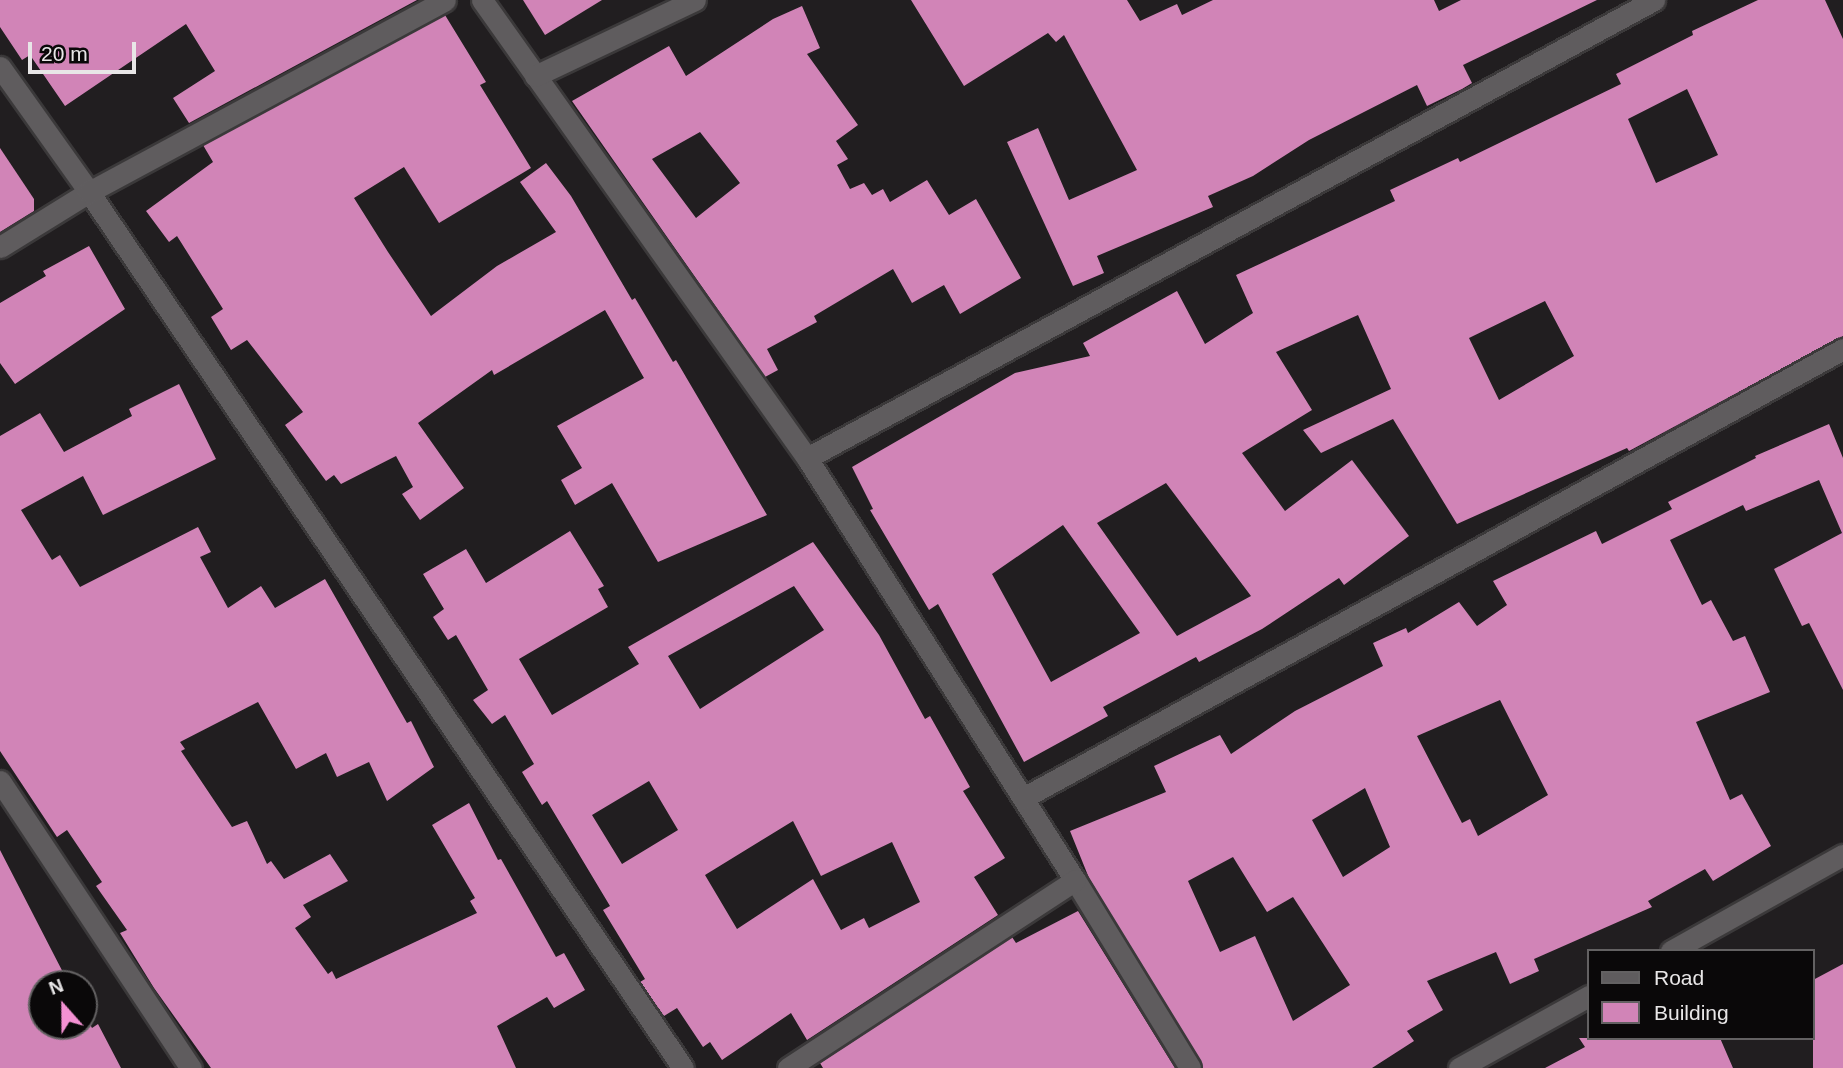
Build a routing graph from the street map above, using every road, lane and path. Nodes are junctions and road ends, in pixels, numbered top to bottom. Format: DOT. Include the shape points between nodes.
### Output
graph roads {
  1 [pos="445,0"];
  2 [pos="482,0"];
  3 [pos="695,0"];
  4 [pos="1654,0"];
  5 [pos="0,67"];
  6 [pos="535,76"];
  7 [pos="89,192"];
  8 [pos="0,247"];
  9 [pos="1843,349"];
  10 [pos="807,458"];
  11 [pos="0,781"];
  12 [pos="1023,798"];
  13 [pos="1843,855"];
  14 [pos="1075,880"];
  15 [pos="1675,949"];
  16 [pos="1588,997"];
  17 [pos="191,1068"];
  18 [pos="683,1068"];
  19 [pos="788,1068"];
  20 [pos="1190,1068"];
  21 [pos="1459,1068"];
  1 -- 7 [label="street"];
  2 -- 6 [label="street"];
  3 -- 6 [label="street"];
  4 -- 10 [label="street"];
  5 -- 7 [label="street"];
  6 -- 10 [label="street"];
  7 -- 8 [label="street"];
  7 -- 18 [label="street"];
  9 -- 12 [label="street"];
  10 -- 12 [label="street"];
  11 -- 17 [label="street"];
  12 -- 14 [label="street"];
  13 -- 15 [label="street"];
  14 -- 19 [label="street"];
  14 -- 20 [label="street"];
  16 -- 21 [label="street"];
}
